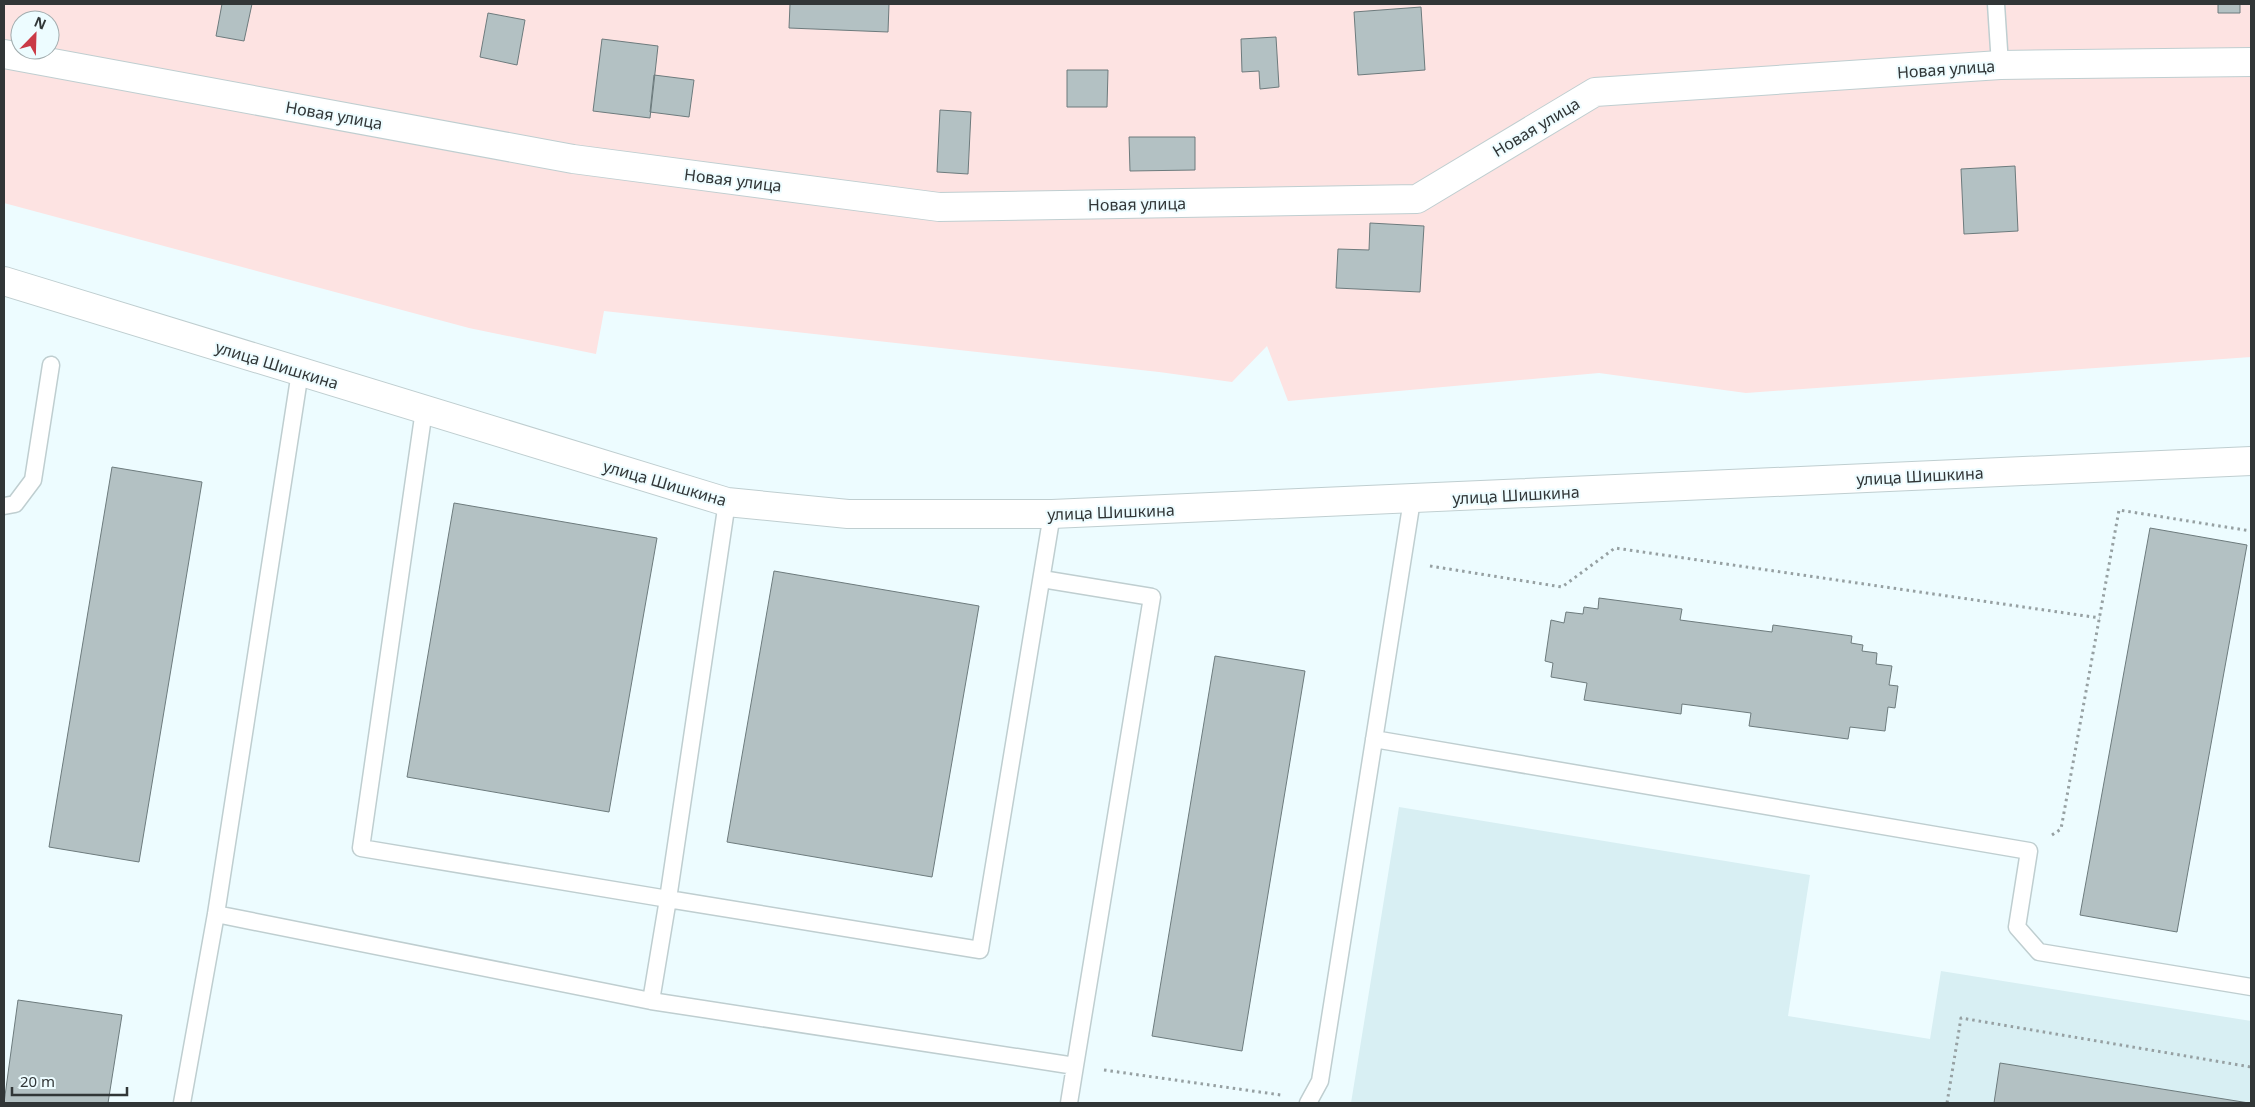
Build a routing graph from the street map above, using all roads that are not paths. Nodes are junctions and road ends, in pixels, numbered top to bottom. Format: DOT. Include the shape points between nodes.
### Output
graph roads {
  1 [pos="1996,4"];
  2 [pos="4,54"];
  3 [pos="2251,62"];
  4 [pos="2000,65"];
  5 [pos="4,281"];
  6 [pos="50,365"];
  7 [pos="300,372"];
  8 [pos="424,410"];
  9 [pos="2251,461"];
  10 [pos="1412,500"];
  11 [pos="727,502"];
  12 [pos="4,506"];
  13 [pos="1052,514"];
  14 [pos="1042,578"];
  15 [pos="1374,739"];
  16 [pos="668,899"];
  17 [pos="216,914"];
  18 [pos="2251,987"];
  19 [pos="651,1001"];
  20 [pos="1075,1066"];
  21 [pos="1308,1101"];
  22 [pos="182,1103"];
  23 [pos="1069,1103"];
  1 -- 4 [label="lane"];
  2 -- 4 [label="street, Новая улица" via="573,159 939,207 1417,200 1595,92"];
  3 -- 4 [label="street, Новая улица"];
  5 -- 7 [label="street, улица Шишкина"];
  6 -- 12 [label="lane" via="33,480 15,504"];
  7 -- 8 [label="street, улица Шишкина"];
  7 -- 17 [label="lane"];
  8 -- 11 [label="street, улица Шишкина"];
  8 -- 16 [label="lane" via="361,848"];
  9 -- 10 [label="street, улица Шишкина"];
  10 -- 13 [label="street, улица Шишкина"];
  10 -- 15 [label="lane"];
  11 -- 13 [label="street, улица Шишкина" via="848,514"];
  11 -- 16 [label="lane"];
  13 -- 14 [label="lane"];
  14 -- 16 [label="lane" via="980,950"];
  14 -- 20 [label="lane" via="1152,597"];
  15 -- 18 [label="lane" via="2029,851 2017,927 2039,952"];
  15 -- 21 [label="lane" via="1320,1081"];
  16 -- 19 [label="lane"];
  17 -- 19 [label="lane"];
  17 -- 22 [label="lane"];
  19 -- 20 [label="lane"];
  20 -- 23 [label="lane"];
}
